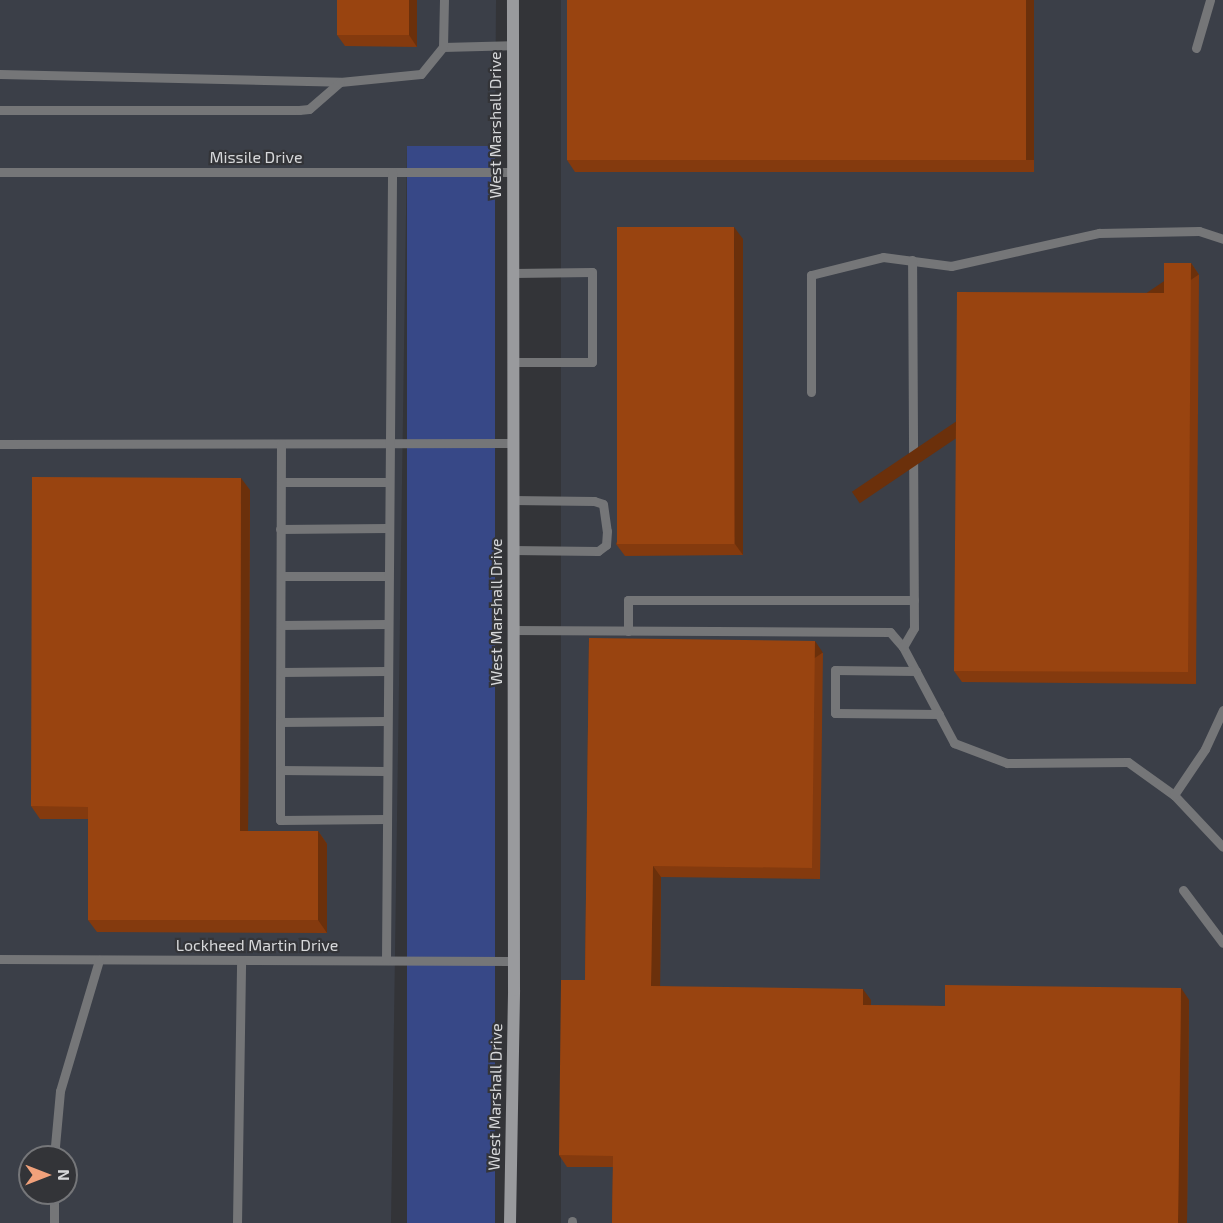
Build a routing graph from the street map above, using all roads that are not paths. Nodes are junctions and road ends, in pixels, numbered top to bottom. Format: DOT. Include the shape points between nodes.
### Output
graph roads {
  1 [pos="444,0"];
  2 [pos="513,0"];
  3 [pos="1210,0"];
  4 [pos="513,45"];
  5 [pos="442,47"];
  6 [pos="1196,48"];
  7 [pos="0,74"];
  8 [pos="340,82"];
  9 [pos="0,110"];
  10 [pos="0,172"];
  11 [pos="392,172"];
  12 [pos="511,172"];
  13 [pos="1223,239"];
  14 [pos="912,260"];
  15 [pos="513,273"];
  16 [pos="512,362"];
  17 [pos="811,392"];
  18 [pos="388,443"];
  19 [pos="511,443"];
  20 [pos="0,444"];
  21 [pos="281,444"];
  22 [pos="281,482"];
  23 [pos="388,482"];
  24 [pos="512,500"];
  25 [pos="387,528"];
  26 [pos="280,529"];
  27 [pos="512,550"];
  28 [pos="281,576"];
  29 [pos="387,576"];
  30 [pos="914,600"];
  31 [pos="387,624"];
  32 [pos="281,625"];
  33 [pos="512,630"];
  34 [pos="628,631"];
  35 [pos="903,647"];
  36 [pos="386,671"];
  37 [pos="916,671"];
  38 [pos="281,672"];
  39 [pos="1223,710"];
  40 [pos="939,714"];
  41 [pos="386,721"];
  42 [pos="280,722"];
  43 [pos="280,770"];
  44 [pos="386,771"];
  45 [pos="1174,795"];
  46 [pos="386,819"];
  47 [pos="1223,847"];
  48 [pos="1183,891"];
  49 [pos="1223,943"];
  50 [pos="0,959"];
  51 [pos="99,960"];
  52 [pos="241,960"];
  53 [pos="386,960"];
  54 [pos="514,961"];
  55 [pos="55,1145"];
  56 [pos="54,1205"];
  57 [pos="54,1223"];
  58 [pos="237,1223"];
  59 [pos="510,1223"];
  1 -- 5 [label="lane"];
  2 -- 4 [label="main road, West Marshall Drive"];
  3 -- 6 [label="lane"];
  4 -- 5 [label="lane"];
  4 -- 12 [label="main road, West Marshall Drive"];
  5 -- 8 [label="lane" via="421,74"];
  7 -- 8 [label="lane"];
  8 -- 9 [label="lane" via="309,109 299,110"];
  10 -- 11 [label="lane, Missile Drive"];
  11 -- 12 [label="lane, Missile Drive"];
  11 -- 18 [label="lane"];
  12 -- 15 [label="main road, West Marshall Drive"];
  13 -- 14 [label="lane" via="1198,231 1099,233 951,266"];
  14 -- 17 [label="lane" via="883,257 811,275"];
  14 -- 30 [label="lane"];
  15 -- 16 [label="main road, West Marshall Drive"];
  15 -- 16 [label="lane" via="592,272 592,362"];
  16 -- 19 [label="main road, West Marshall Drive"];
  18 -- 19 [label="lane"];
  18 -- 21 [label="lane"];
  18 -- 23 [label="lane"];
  19 -- 24 [label="main road, West Marshall Drive"];
  20 -- 21 [label="lane"];
  21 -- 22 [label="lane"];
  22 -- 23 [label="lane"];
  22 -- 26 [label="lane"];
  23 -- 25 [label="lane"];
  24 -- 27 [label="main road, West Marshall Drive"];
  24 -- 27 [label="lane" via="594,501 603,504 607,531 606,545 598,551"];
  25 -- 26 [label="lane"];
  25 -- 29 [label="lane"];
  26 -- 28 [label="lane"];
  27 -- 33 [label="main road, West Marshall Drive"];
  28 -- 29 [label="lane"];
  28 -- 32 [label="lane"];
  29 -- 31 [label="lane"];
  30 -- 34 [label="lane" via="628,600"];
  30 -- 35 [label="lane" via="914,628"];
  31 -- 32 [label="lane"];
  31 -- 36 [label="lane"];
  32 -- 38 [label="lane"];
  33 -- 34 [label="lane"];
  33 -- 54 [label="main road, West Marshall Drive"];
  34 -- 35 [label="lane" via="890,633"];
  35 -- 37 [label="lane"];
  36 -- 38 [label="lane"];
  36 -- 41 [label="lane"];
  37 -- 40 [label="lane"];
  37 -- 40 [label="lane" via="835,670 835,712"];
  38 -- 42 [label="lane"];
  39 -- 45 [label="lane" via="1205,749"];
  40 -- 45 [label="lane" via="954,743 1007,763 1128,762"];
  41 -- 42 [label="lane"];
  41 -- 44 [label="lane"];
  42 -- 43 [label="lane"];
  43 -- 44 [label="lane"];
  43 -- 46 [label="lane" via="280,820"];
  44 -- 46 [label="lane"];
  45 -- 47 [label="lane"];
  46 -- 53 [label="lane"];
  48 -- 49 [label="lane"];
  50 -- 51 [label="lane, Lockheed Martin Drive"];
  51 -- 52 [label="lane, Lockheed Martin Drive"];
  51 -- 55 [label="lane" via="60,1091"];
  52 -- 53 [label="lane, Lockheed Martin Drive"];
  52 -- 58 [label="lane"];
  53 -- 54 [label="lane, Lockheed Martin Drive"];
  54 -- 59 [label="main road, West Marshall Drive"];
  56 -- 57 [label="lane"];
}
